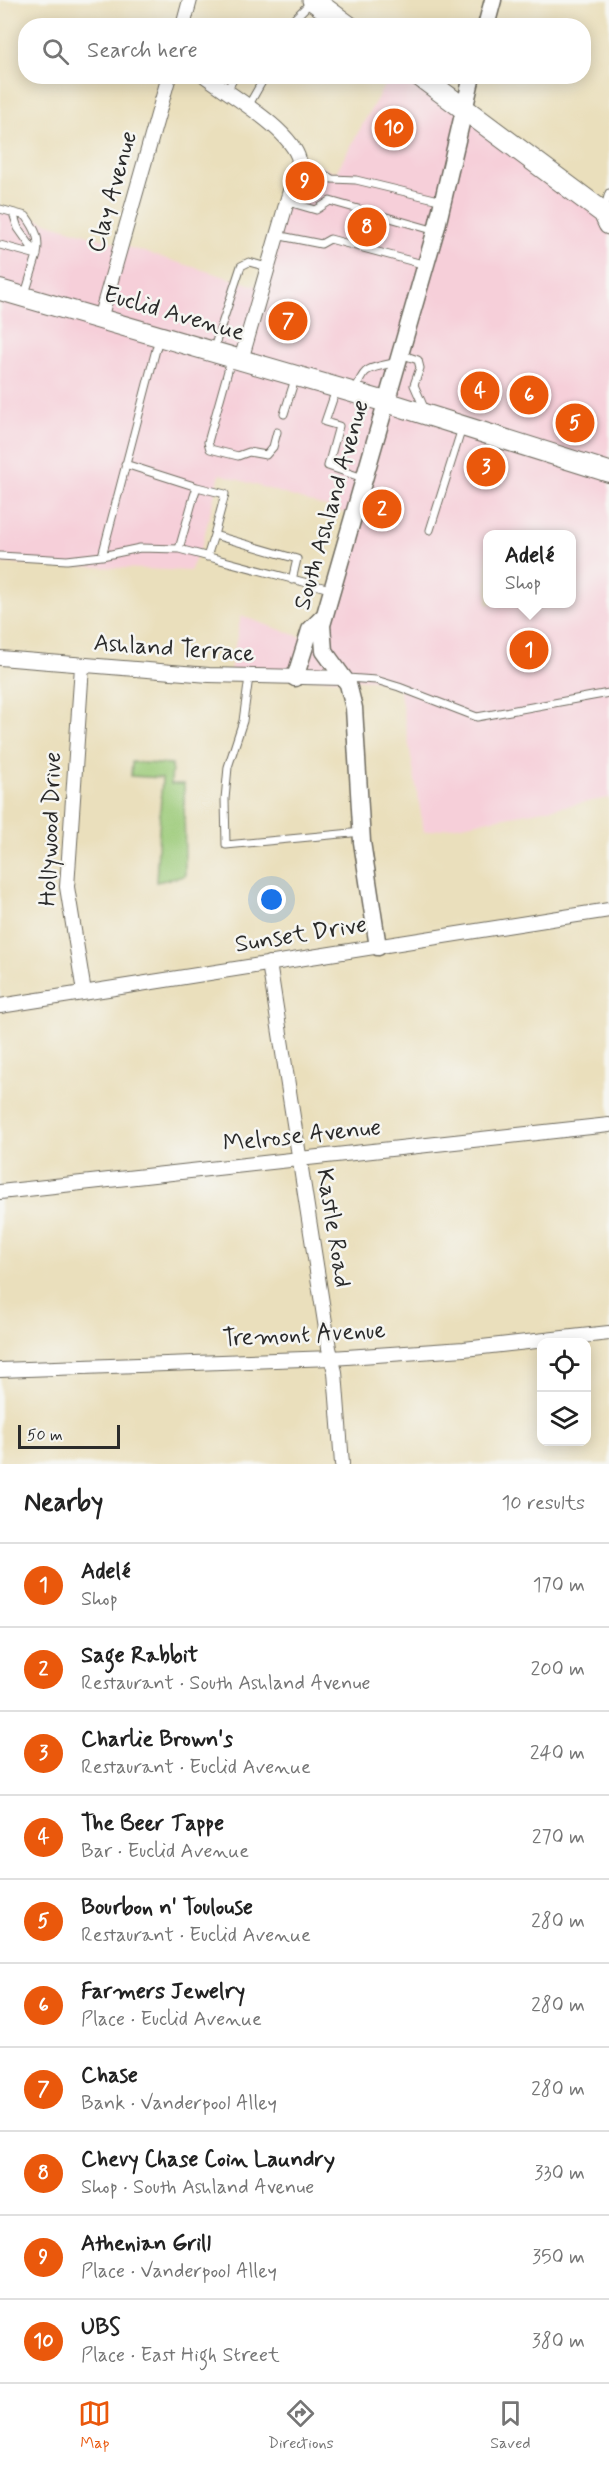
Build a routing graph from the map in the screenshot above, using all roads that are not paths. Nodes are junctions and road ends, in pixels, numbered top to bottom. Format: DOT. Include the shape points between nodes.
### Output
graph roads {
  1 [pos="190,0"];
  2 [pos="313,0"];
  3 [pos="493,0"];
  4 [pos="185,18"];
  5 [pos="295,18"];
  6 [pos="337,18"];
  7 [pos="488,18"];
  8 [pos="167,84"];
  9 [pos="216,84"];
  10 [pos="230,84"];
  11 [pos="261,84"];
  12 [pos="431,84"];
  13 [pos="470,84"];
  14 [pos="226,92"];
  15 [pos="247,108"];
  16 [pos="464,108"];
  17 [pos="299,160"];
  18 [pos="285,201"];
  19 [pos="442,201"];
  20 [pos="0,208"];
  21 [pos="608,211"];
  22 [pos="14,213"];
  23 [pos="435,231"];
  24 [pos="276,235"];
  25 [pos="0,245"];
  26 [pos="37,255"];
  27 [pos="426,265"];
  28 [pos="267,267"];
  29 [pos="0,290"];
  30 [pos="24,297"];
  31 [pos="100,319"];
  32 [pos="160,335"];
  33 [pos="213,352"];
  34 [pos="399,358"];
  35 [pos="236,359"];
  36 [pos="296,376"];
  37 [pos="346,391"];
  38 [pos="386,402"];
  39 [pos="284,414"];
  40 [pos="427,415"];
  41 [pos="463,426"];
  42 [pos="277,432"];
  43 [pos="125,464"];
  44 [pos="609,472"];
  45 [pos="363,478"];
  46 [pos="197,487"];
  47 [pos="430,530"];
  48 [pos="214,535"];
  49 [pos="179,549"];
  50 [pos="0,556"];
  51 [pos="102,556"];
  52 [pos="207,557"];
  53 [pos="292,580"];
  54 [pos="330,589"];
  55 [pos="324,616"];
  56 [pos="0,658"];
  57 [pos="82,666"];
  58 [pos="249,677"];
  59 [pos="295,678"];
  60 [pos="345,678"];
  61 [pos="609,693"];
  62 [pos="362,832"];
  63 [pos="609,910"];
  64 [pos="378,947"];
  65 [pos="269,963"];
  66 [pos="84,992"];
  67 [pos="0,1006"];
  68 [pos="609,1125"];
  69 [pos="299,1159"];
  70 [pos="0,1192"];
  71 [pos="609,1333"];
  72 [pos="332,1358"];
  73 [pos="0,1370"];
  74 [pos="342,1464"];
  1 -- 4 [label="street"];
  2 -- 5 [label="lane"];
  2 -- 6 [label="main road"];
  3 -- 7 [label="street"];
  8 -- 31 [label="street, Clay Avenue"];
  9 -- 14 [label="street"];
  10 -- 14 [label="lane"];
  11 -- 15 [label="lane"];
  12 -- 16 [label="main road"];
  13 -- 16 [label="street, South Ashland Avenue"];
  14 -- 15 [label="street"];
  15 -- 17 [label="street" via="294,146"];
  16 -- 19 [label="street, South Ashland Avenue"];
  16 -- 21 [label="main road"];
  17 -- 18 [label="street"];
  17 -- 19 [label="lane" via="332,179 356,180"];
  18 -- 23 [label="lane" via="316,210 330,201"];
  18 -- 24 [label="street"];
  19 -- 23 [label="street, South Ashland Avenue"];
  20 -- 22 [label="lane"];
  22 -- 26 [label="lane" via="18,228"];
  22 -- 26 [label="lane" via="26,216 37,232"];
  23 -- 27 [label="street, South Ashland Avenue"];
  24 -- 27 [label="lane" via="321,244 330,239"];
  24 -- 28 [label="street"];
  25 -- 26 [label="lane"];
  26 -- 30 [label="lane"];
  27 -- 34 [label="street, South Ashland Avenue"];
  28 -- 33 [label="lane" via="249,262 241,266"];
  28 -- 35 [label="street"];
  29 -- 30 [label="main road, Euclid Avenue"];
  30 -- 31 [label="main road, Euclid Avenue"];
  31 -- 32 [label="main road, Euclid Avenue"];
  32 -- 33 [label="main road, Euclid Avenue"];
  32 -- 43 [label="lane"];
  33 -- 35 [label="main road, Euclid Avenue"];
  34 -- 37 [label="lane" via="362,372"];
  34 -- 38 [label="street, South Ashland Avenue"];
  34 -- 40 [label="lane" via="418,360 420,368 414,385"];
  35 -- 36 [label="main road, Euclid Avenue"];
  35 -- 42 [label="lane" via="208,442 210,449 238,456 249,452 266,455"];
  36 -- 37 [label="main road, Euclid Avenue"];
  36 -- 39 [label="lane"];
  37 -- 38 [label="main road, Euclid Avenue"];
  37 -- 45 [label="lane" via="325,422 339,426 328,466"];
  38 -- 40 [label="main road, Euclid Avenue"];
  38 -- 45 [label="street, South Ashland Avenue"];
  40 -- 41 [label="main road, Euclid Avenue"];
  41 -- 44 [label="main road, Euclid Avenue"];
  41 -- 47 [label="lane"];
  43 -- 46 [label="lane"];
  43 -- 51 [label="lane"];
  45 -- 54 [label="street, South Ashland Avenue"];
  46 -- 48 [label="lane" via="225,494"];
  46 -- 49 [label="lane"];
  48 -- 52 [label="lane"];
  48 -- 53 [label="lane" via="297,559"];
  49 -- 51 [label="lane" via="141,548"];
  49 -- 52 [label="lane"];
  50 -- 51 [label="lane" via="67,560"];
  52 -- 53 [label="lane"];
  53 -- 54 [label="lane"];
  54 -- 55 [label="street, South Ashland Avenue"];
  55 -- 59 [label="street" via="309,630"];
  55 -- 60 [label="street, South Ashland Avenue" via="324,651"];
  56 -- 57 [label="street, Ashland Terrace"];
  57 -- 58 [label="street, Ashland Terrace"];
  57 -- 66 [label="street, Hollywood Drive" via="67,887"];
  58 -- 59 [label="street, Ashland Terrace"];
  58 -- 62 [label="lane" via="243,721 228,767 226,845"];
  59 -- 60 [label="street, Ashland Terrace"];
  60 -- 61 [label="lane" via="376,680 477,717"];
  60 -- 62 [label="street, South Ashland Avenue" via="354,708"];
  62 -- 64 [label="street, South Ashland Avenue"];
  63 -- 64 [label="street, Sunset Drive"];
  64 -- 65 [label="street, Sunset Drive"];
  65 -- 66 [label="street, Sunset Drive"];
  65 -- 69 [label="street, Kastle Road"];
  66 -- 67 [label="street, Sunset Drive"];
  68 -- 69 [label="street, Melrose Avenue"];
  69 -- 70 [label="street, Melrose Avenue"];
  69 -- 72 [label="street, Kastle Road"];
  71 -- 72 [label="street, Tremont Avenue"];
  72 -- 73 [label="street, Tremont Avenue"];
  72 -- 74 [label="street, Kastle Road" via="342,1428"];
}
